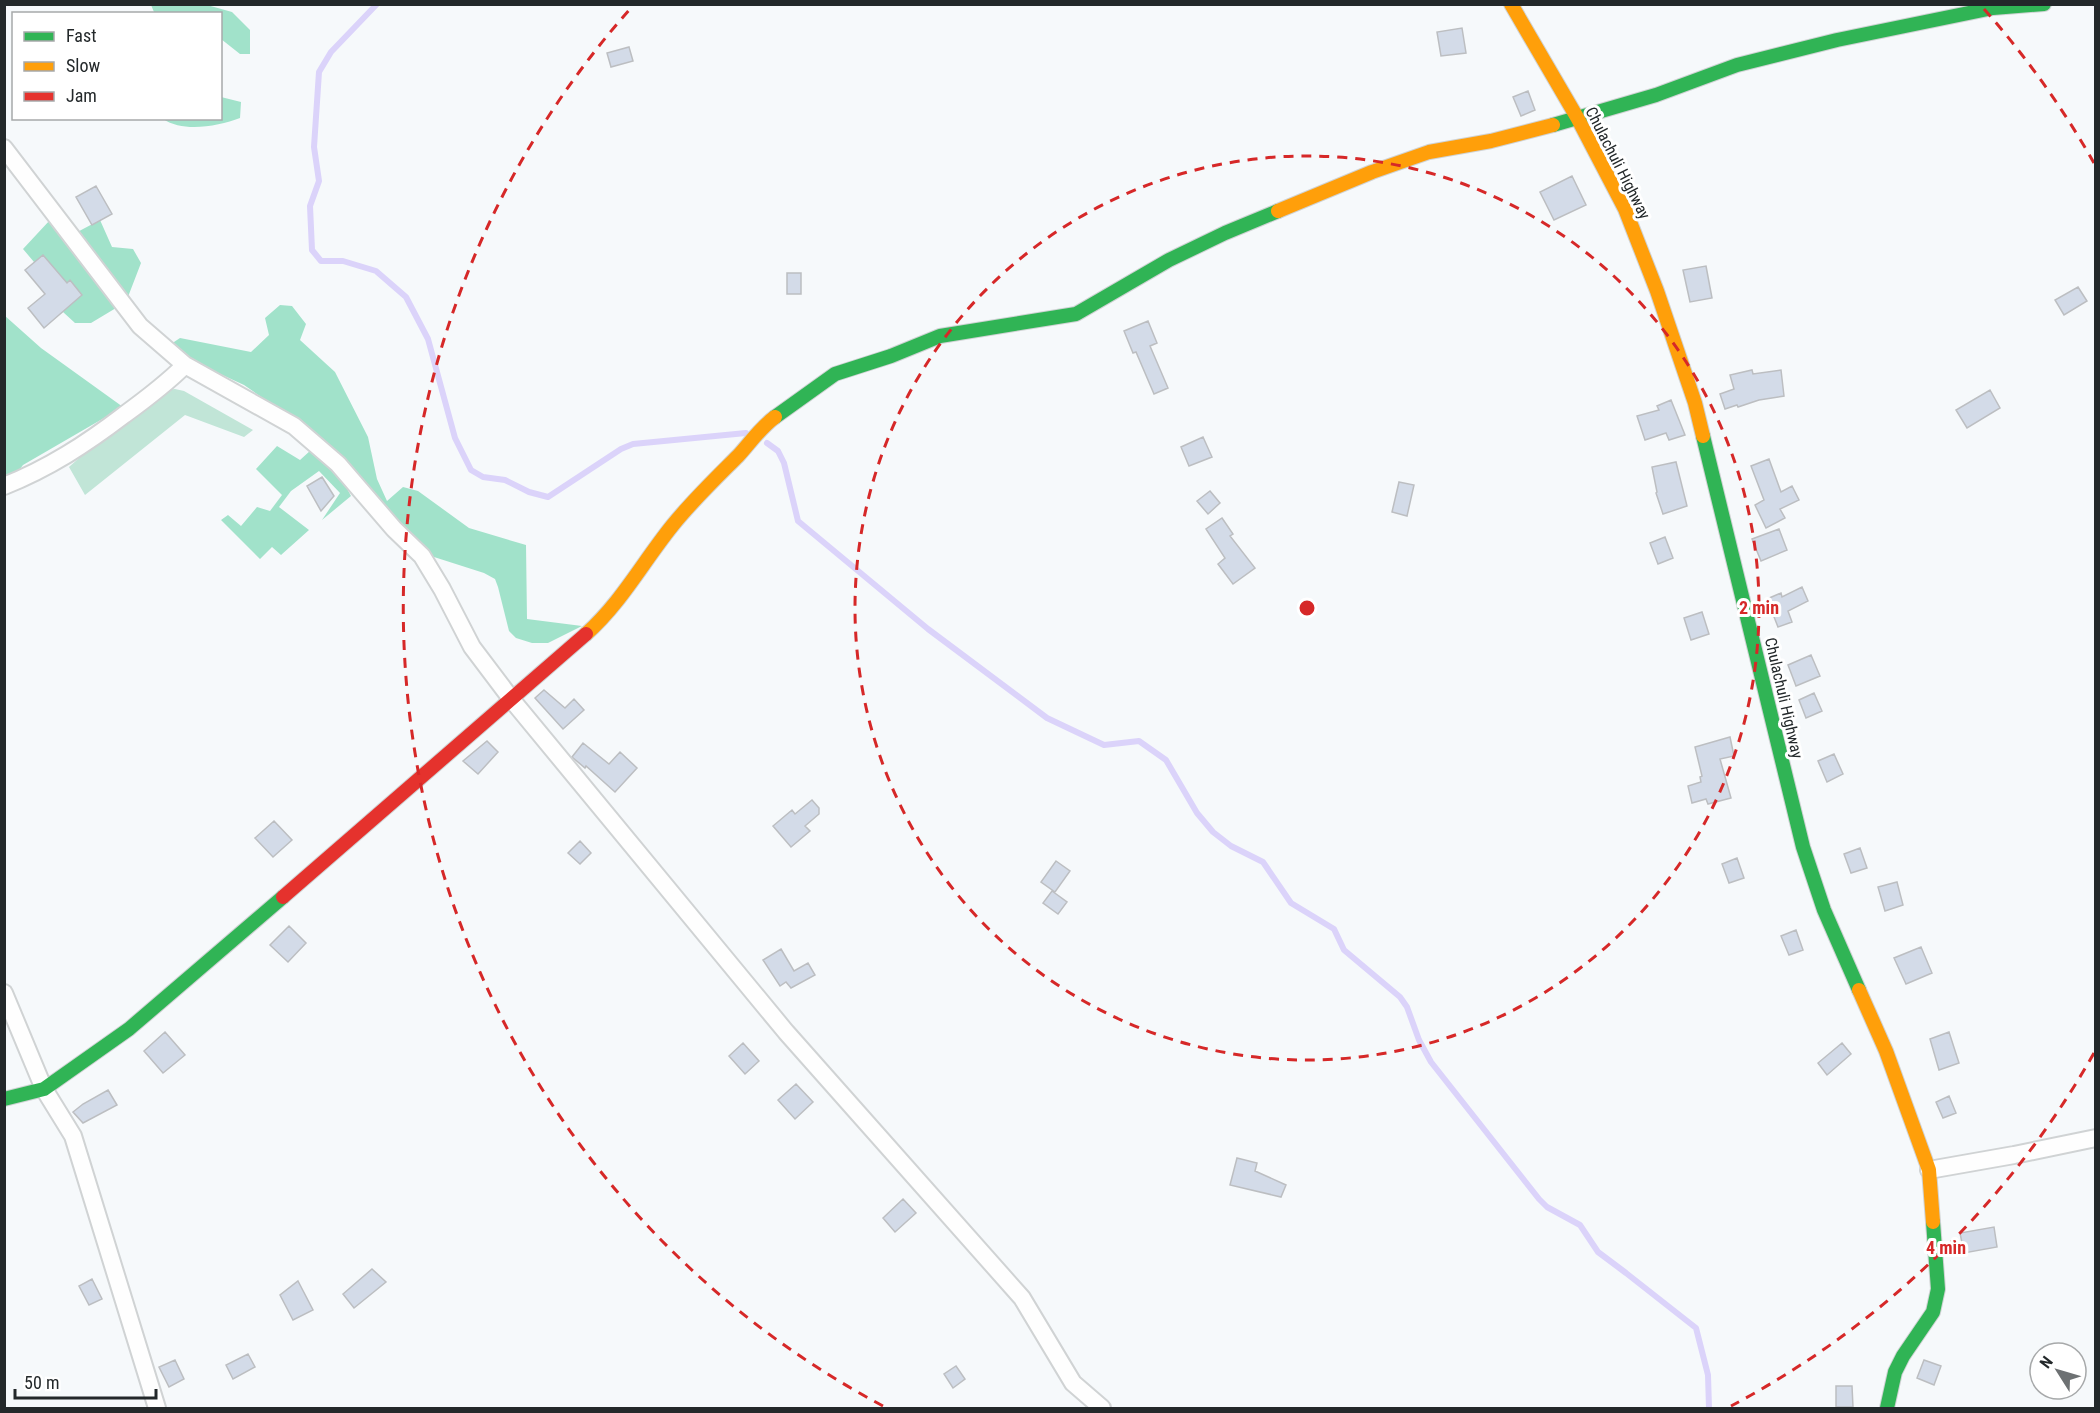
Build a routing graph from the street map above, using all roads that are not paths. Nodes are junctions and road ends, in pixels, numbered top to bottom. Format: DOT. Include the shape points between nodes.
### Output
graph roads {
  1 [pos="1511,4"];
  2 [pos="2044,4"];
  3 [pos="1578,119"];
  4 [pos="4,148"];
  5 [pos="185,365"];
  6 [pos="4,486"];
  7 [pos="512,700"];
  8 [pos="4,993"];
  9 [pos="44,1089"];
  10 [pos="4,1099"];
  11 [pos="2096,1138"];
  12 [pos="1929,1170"];
  13 [pos="157,1408"];
  14 [pos="1102,1408"];
  15 [pos="1887,1408"];
  1 -- 3 [label="street, Chulachuli Highway"];
  2 -- 3 [label="street" via="1993,8 1826,43 1737,65"];
  3 -- 7 [label="street" via="1429,152 1372,172 1168,260 1076,314 940,336 835,374 767,423 670,527 603,619"];
  3 -- 12 [label="street, Chulachuli Highway" via="1625,209 1695,403 1803,847 1824,910 1886,1051"];
  4 -- 5 [label="street" via="140,326"];
  5 -- 6 [label="street" via="165,385 90,441"];
  5 -- 7 [label="street" via="294,426 338,464 422,556 472,647"];
  7 -- 9 [label="street" via="129,1029"];
  7 -- 14 [label="street" via="786,1032 1022,1298 1073,1383"];
  8 -- 9 [label="street"];
  9 -- 10 [label="street"];
  9 -- 13 [label="street" via="73,1136"];
  11 -- 12 [label="street"];
  12 -- 15 [label="street, Chulachuli Highway" via="1938,1289 1933,1312 1895,1372"];
}
